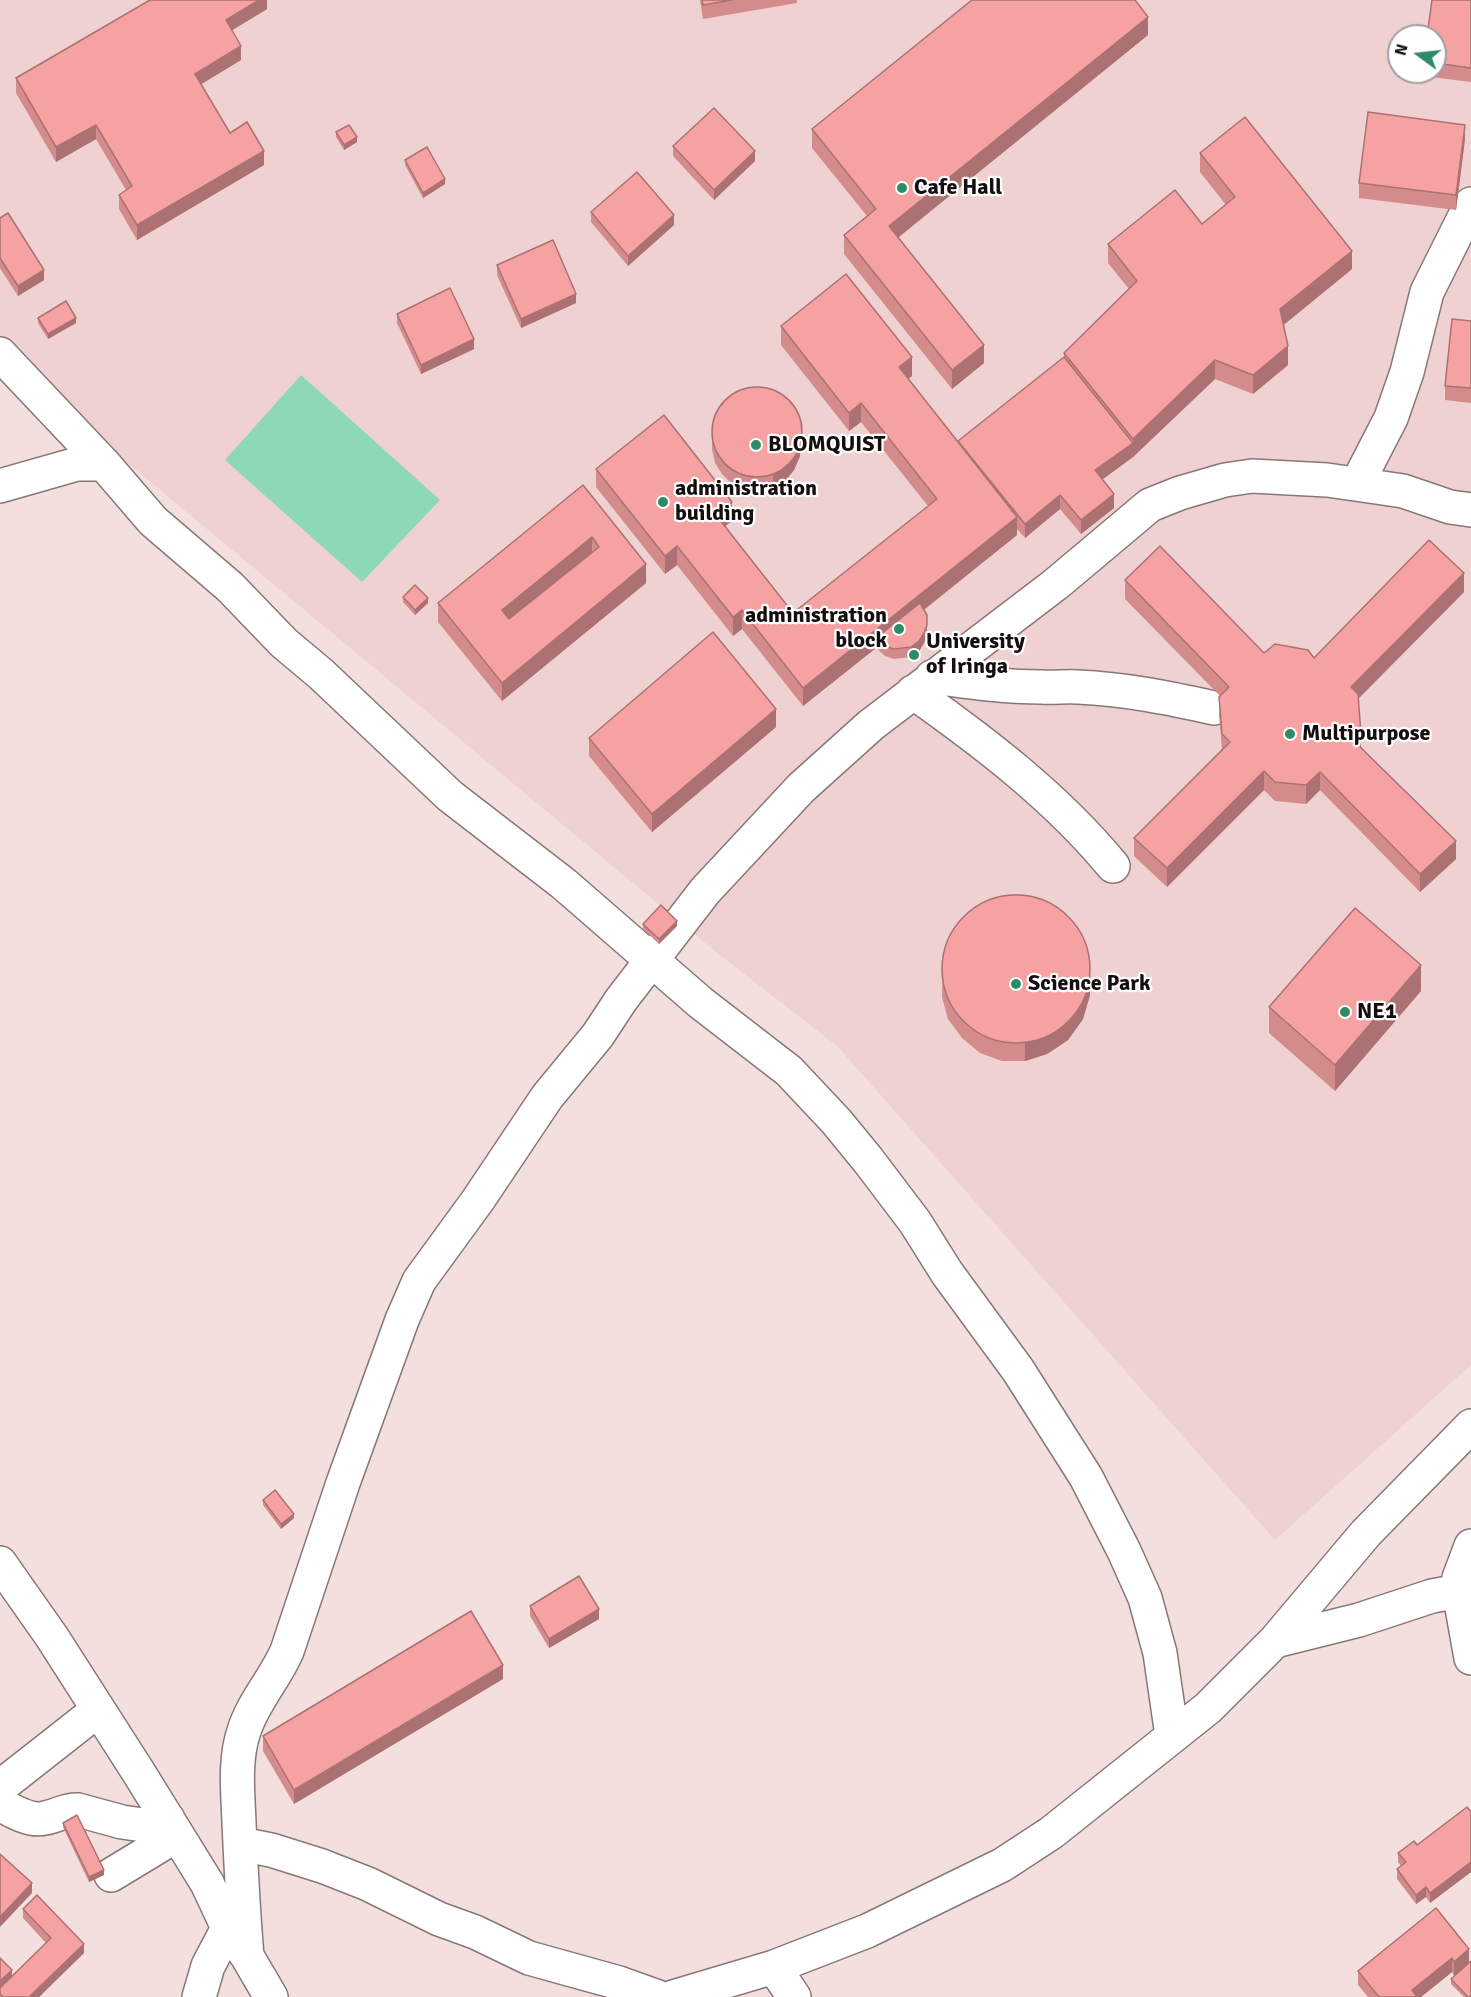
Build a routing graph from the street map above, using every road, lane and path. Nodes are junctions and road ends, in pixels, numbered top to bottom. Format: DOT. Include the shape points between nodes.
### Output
graph roads {
  1 [pos="1471,204"];
  2 [pos="0,354"];
  3 [pos="104,464"];
  4 [pos="1357,484"];
  5 [pos="0,486"];
  6 [pos="1471,510"];
  7 [pos="922,684"];
  8 [pos="1214,708"];
  9 [pos="1113,866"];
  10 [pos="653,960"];
  11 [pos="1471,1426"];
  12 [pos="1471,1546"];
  13 [pos="0,1563"];
  14 [pos="1459,1591"];
  15 [pos="1275,1641"];
  16 [pos="1471,1658"];
  17 [pos="98,1710"];
  18 [pos="1172,1736"];
  19 [pos="0,1787"];
  20 [pos="0,1804"];
  21 [pos="173,1827"];
  22 [pos="240,1845"];
  23 [pos="111,1875"];
  24 [pos="228,1928"];
  25 [pos="247,1956"];
  26 [pos="774,1967"];
  27 [pos="199,1997"];
  28 [pos="271,1997"];
  29 [pos="658,1997"];
  30 [pos="673,1997"];
  31 [pos="794,1997"];
  1 -- 4 [label="street" via="1428,292 1391,418"];
  2 -- 3 [label="street"];
  3 -- 5 [label="street" via="77,464"];
  3 -- 10 [label="street" via="153,520 230,587 284,643 450,796 564,884"];
  4 -- 6 [label="street" via="1403,491"];
  4 -- 7 [label="street" via="1252,476 1225,480 1150,505 1056,584"];
  7 -- 8 [label="street" via="1078,687 1164,696"];
  7 -- 9 [label="street" via="962,727 1085,833"];
  7 -- 10 [label="street" via="801,788 705,891"];
  10 -- 18 [label="street" via="789,1071 836,1121 915,1222 1017,1370 1086,1477 1145,1598 1160,1653"];
  10 -- 22 [label="street" via="547,1097 415,1287 281,1666 243,1732 237,1782"];
  11 -- 15 [label="street" via="1366,1533"];
  12 -- 14 [label="street" via="1459,1578"];
  13 -- 17 [label="street"];
  14 -- 15 [label="street"];
  14 -- 16 [label="street"];
  15 -- 18 [label="street" via="1208,1708"];
  17 -- 19 [label="street"];
  17 -- 21 [label="street"];
  18 -- 26 [label="street" via="1051,1833 1002,1865 867,1931"];
  20 -- 21 [label="street" via="42,1820 70,1810 122,1822"];
  21 -- 23 [label="street"];
  21 -- 24 [label="street" via="207,1882"];
  22 -- 25 [label="street"];
  22 -- 29 [label="street" via="272,1850 322,1866 529,1958"];
  24 -- 25 [label="street"];
  24 -- 27 [label="street" via="208,1966"];
  25 -- 28 [label="street"];
  26 -- 30 [label="street"];
  26 -- 31 [label="street"];
}
